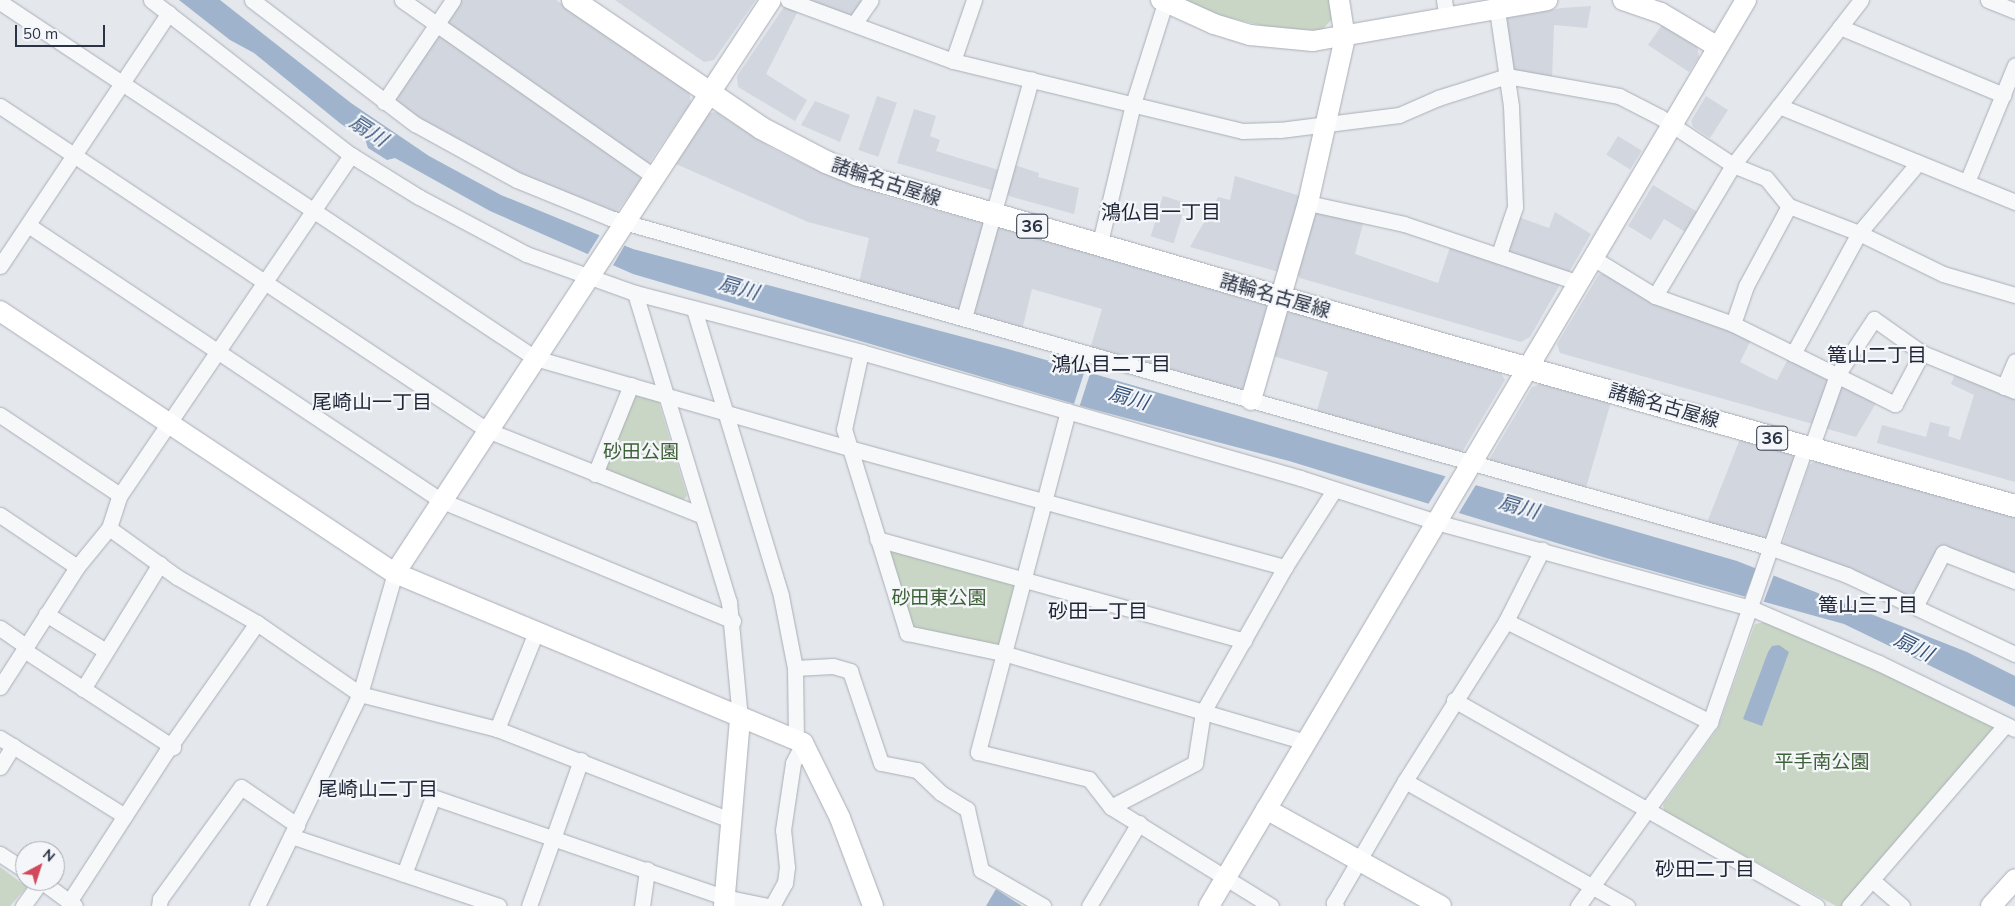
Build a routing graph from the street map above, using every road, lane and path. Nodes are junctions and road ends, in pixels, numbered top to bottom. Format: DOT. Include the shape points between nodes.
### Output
graph roads {
  1 [pos="151,0"];
  2 [pos="252,0"];
  3 [pos="402,0"];
  4 [pos="453,0"];
  5 [pos="573,0"];
  6 [pos="595,0"];
  7 [pos="771,0"];
  8 [pos="788,0"];
  9 [pos="871,0"];
  10 [pos="974,0"];
  11 [pos="1339,0"];
  12 [pos="1547,0"];
  13 [pos="1623,0"];
  14 [pos="1746,0"];
  15 [pos="1861,0"];
  16 [pos="1988,0"];
  17 [pos="1164,1"];
  18 [pos="0,2"];
  19 [pos="1445,9"];
  20 [pos="1497,10"];
  21 [pos="2015,11"];
  22 [pos="169,13"];
  23 [pos="437,24"];
  24 [pos="854,24"];
  25 [pos="1840,28"];
  26 [pos="1346,38"];
  27 [pos="1718,47"];
  28 [pos="953,61"];
  29 [pos="2015,65"];
  30 [pos="1507,76"];
  31 [pos="1031,79"];
  32 [pos="122,84"];
  33 [pos="713,90"];
  34 [pos="2003,95"];
  35 [pos="384,102"];
  36 [pos="1133,104"];
  37 [pos="1779,106"];
  38 [pos="1,111"];
  39 [pos="1326,124"];
  40 [pos="1672,125"];
  41 [pos="351,155"];
  42 [pos="73,156"];
  43 [pos="1918,163"];
  44 [pos="1733,164"];
  45 [pos="653,176"];
  46 [pos="1967,182"];
  47 [pos="2015,202"];
  48 [pos="1308,203"];
  49 [pos="1789,206"];
  50 [pos="995,209"];
  51 [pos="311,212"];
  52 [pos="28,225"];
  53 [pos="621,226"];
  54 [pos="1859,233"];
  55 [pos="1102,234"];
  56 [pos="1499,254"];
  57 [pos="1593,258"];
  58 [pos="0,266"];
  59 [pos="591,274"];
  60 [pos="263,282"];
  61 [pos="1579,283"];
  62 [pos="1283,292"];
  63 [pos="635,293"];
  64 [pos="2015,295"];
  65 [pos="1655,296"];
  66 [pos="694,309"];
  67 [pos="0,311"];
  68 [pos="964,318"];
  69 [pos="1733,324"];
  70 [pos="216,351"];
  71 [pos="861,352"];
  72 [pos="1922,353"];
  73 [pos="1793,354"];
  74 [pos="535,358"];
  75 [pos="1532,362"];
  76 [pos="2015,362"];
  77 [pos="1837,375"];
  78 [pos="631,385"];
  79 [pos="2009,389"];
  80 [pos="664,393"];
  81 [pos="1251,400"];
  82 [pos="723,410"];
  83 [pos="1068,411"];
  84 [pos="0,415"];
  85 [pos="168,424"];
  86 [pos="487,430"];
  87 [pos="1810,442"];
  88 [pos="849,448"];
  89 [pos="1467,468"];
  90 [pos="595,474"];
  91 [pos="1334,490"];
  92 [pos="2015,493"];
  93 [pos="120,495"];
  94 [pos="440,500"];
  95 [pos="1044,500"];
  96 [pos="2015,506"];
  97 [pos="0,515"];
  98 [pos="701,516"];
  99 [pos="1439,516"];
  100 [pos="109,528"];
  101 [pos="878,539"];
  102 [pos="1542,550"];
  103 [pos="1767,555"];
  104 [pos="160,564"];
  105 [pos="77,566"];
  106 [pos="1285,566"];
  107 [pos="394,573"];
  108 [pos="1024,578"];
  109 [pos="2015,581"];
  110 [pos="1752,604"];
  111 [pos="1916,605"];
  112 [pos="46,614"];
  113 [pos="1506,621"];
  114 [pos="733,622"];
  115 [pos="257,624"];
  116 [pos="0,628"];
  117 [pos="536,632"];
  118 [pos="1244,641"];
  119 [pos="25,648"];
  120 [pos="106,651"];
  121 [pos="1003,653"];
  122 [pos="2015,654"];
  123 [pos="795,668"];
  124 [pos="0,687"];
  125 [pos="83,689"];
  126 [pos="360,694"];
  127 [pos="1454,700"];
  128 [pos="1204,712"];
  129 [pos="740,718"];
  130 [pos="1710,722"];
  131 [pos="2010,727"];
  132 [pos="497,730"];
  133 [pos="0,738"];
  134 [pos="799,742"];
  135 [pos="1305,742"];
  136 [pos="13,746"];
  137 [pos="173,747"];
  138 [pos="581,760"];
  139 [pos="0,767"];
  140 [pos="1405,781"];
  141 [pos="1111,806"];
  142 [pos="1266,809"];
  143 [pos="1648,810"];
  144 [pos="125,816"];
  145 [pos="731,820"];
  146 [pos="1139,823"];
  147 [pos="294,831"];
  148 [pos="555,837"];
  149 [pos="0,854"];
  150 [pos="1359,861"];
  151 [pos="15,864"];
  152 [pos="647,869"];
  153 [pos="404,874"];
  154 [pos="1226,876"];
  155 [pos="2015,879"];
  156 [pos="1872,880"];
  157 [pos="1593,885"];
  158 [pos="34,891"];
  159 [pos="54,891"];
  160 [pos="724,901"];
  161 [pos="72,904"];
  162 [pos="23,906"];
  163 [pos="159,906"];
  164 [pos="257,906"];
  165 [pos="499,906"];
  166 [pos="530,906"];
  167 [pos="642,906"];
  168 [pos="770,906"];
  169 [pos="874,906"];
  170 [pos="1043,906"];
  171 [pos="1089,906"];
  172 [pos="1208,906"];
  173 [pos="1271,906"];
  174 [pos="1336,906"];
  175 [pos="1441,906"];
  176 [pos="1578,906"];
  177 [pos="1627,906"];
  178 [pos="1817,906"];
  179 [pos="1849,906"];
  180 [pos="1902,906"];
  181 [pos="1991,906"];
  1 -- 22 [label="street"];
  2 -- 35 [label="street"];
  3 -- 23 [label="street"];
  4 -- 23 [label="street"];
  5 -- 33 [label="main road, 諸輪名古屋線 / 36"];
  6 -- 33 [label="main road, 諸輪名古屋線 / 36"];
  7 -- 33 [label="street"];
  8 -- 24 [label="street"];
  9 -- 24 [label="street"];
  10 -- 28 [label="street"];
  11 -- 26 [label="street"];
  12 -- 20 [label="street"];
  13 -- 27 [label="street" via="1661,13"];
  14 -- 27 [label="street"];
  15 -- 25 [label="street"];
  16 -- 21 [label="street"];
  17 -- 26 [label="street" via="1214,24 1250,35 1297,41"];
  17 -- 36 [label="street"];
  18 -- 32 [label="street"];
  19 -- 20 [label="street"];
  19 -- 26 [label="street"];
  20 -- 30 [label="street"];
  22 -- 32 [label="street"];
  22 -- 41 [label="street"];
  23 -- 35 [label="street"];
  23 -- 45 [label="street"];
  24 -- 28 [label="street"];
  25 -- 34 [label="street"];
  25 -- 37 [label="street"];
  26 -- 39 [label="street"];
  27 -- 40 [label="street"];
  28 -- 31 [label="street"];
  29 -- 34 [label="street"];
  30 -- 39 [label="street" via="1438,98 1399,115"];
  30 -- 40 [label="street" via="1619,96"];
  30 -- 56 [label="street" via="1515,207"];
  31 -- 36 [label="street"];
  31 -- 50 [label="street"];
  32 -- 42 [label="street"];
  32 -- 51 [label="street"];
  33 -- 45 [label="street"];
  33 -- 50 [label="main road, 諸輪名古屋線 / 36" via="761,128 826,162 909,192"];
  34 -- 46 [label="street"];
  35 -- 53 [label="street" via="483,164"];
  36 -- 39 [label="street" via="1243,131"];
  36 -- 55 [label="street"];
  37 -- 43 [label="street"];
  37 -- 44 [label="street"];
  38 -- 42 [label="street"];
  39 -- 48 [label="street"];
  40 -- 44 [label="street"];
  40 -- 57 [label="street"];
  41 -- 51 [label="street"];
  41 -- 59 [label="street" via="419,198 526,254"];
  42 -- 52 [label="street"];
  42 -- 60 [label="street"];
  43 -- 46 [label="street"];
  43 -- 54 [label="street"];
  44 -- 49 [label="street" via="1766,178"];
  44 -- 65 [label="street"];
  45 -- 53 [label="street"];
  46 -- 47 [label="street"];
  48 -- 56 [label="street" via="1404,224"];
  48 -- 62 [label="street"];
  49 -- 54 [label="street"];
  49 -- 69 [label="street" via="1746,286"];
  50 -- 55 [label="main road, 諸輪名古屋線 / 36"];
  50 -- 62 [label="main road, 諸輪名古屋線 / 36"];
  50 -- 68 [label="street"];
  51 -- 60 [label="street"];
  51 -- 74 [label="street"];
  52 -- 58 [label="street"];
  52 -- 70 [label="street"];
  53 -- 59 [label="street"];
  53 -- 68 [label="street"];
  54 -- 64 [label="street" via="1943,274"];
  54 -- 73 [label="street"];
  55 -- 62 [label="main road, 諸輪名古屋線 / 36"];
  56 -- 61 [label="street"];
  57 -- 61 [label="street"];
  57 -- 65 [label="street"];
  59 -- 63 [label="street"];
  59 -- 74 [label="street"];
  60 -- 70 [label="street"];
  60 -- 86 [label="street"];
  61 -- 75 [label="street"];
  62 -- 75 [label="main road, 諸輪名古屋線 / 36"];
  62 -- 81 [label="street"];
  63 -- 66 [label="street"];
  63 -- 80 [label="street"];
  65 -- 69 [label="street"];
  66 -- 71 [label="street"];
  66 -- 82 [label="street"];
  67 -- 85 [label="street"];
  68 -- 81 [label="street"];
  69 -- 73 [label="street"];
  70 -- 85 [label="street"];
  70 -- 94 [label="street"];
  71 -- 83 [label="street"];
  71 -- 88 [label="street" via="844,429"];
  72 -- 77 [label="street" via="1896,404"];
  72 -- 77 [label="street" via="1874,319"];
  72 -- 79 [label="street"];
  73 -- 77 [label="street"];
  74 -- 78 [label="street"];
  74 -- 86 [label="street"];
  75 -- 87 [label="main road, 諸輪名古屋線 / 36"];
  75 -- 89 [label="street"];
  76 -- 79 [label="street"];
  77 -- 87 [label="street"];
  78 -- 80 [label="street"];
  78 -- 90 [label="street"];
  80 -- 82 [label="street"];
  80 -- 98 [label="street"];
  81 -- 89 [label="street"];
  82 -- 88 [label="street"];
  82 -- 123 [label="street" via="780,596"];
  83 -- 91 [label="street"];
  83 -- 95 [label="street"];
  84 -- 93 [label="street"];
  85 -- 93 [label="street"];
  85 -- 107 [label="street"];
  86 -- 90 [label="street"];
  86 -- 94 [label="street"];
  87 -- 92 [label="main road, 諸輪名古屋線 / 36"];
  87 -- 96 [label="main road, 諸輪名古屋線 / 36"];
  87 -- 103 [label="street"];
  88 -- 95 [label="street"];
  88 -- 101 [label="street"];
  89 -- 99 [label="street"];
  89 -- 103 [label="street"];
  90 -- 98 [label="street"];
  91 -- 99 [label="street"];
  91 -- 106 [label="street"];
  93 -- 100 [label="street"];
  94 -- 107 [label="street"];
  94 -- 114 [label="street"];
  95 -- 106 [label="street"];
  95 -- 108 [label="street"];
  97 -- 105 [label="street"];
  98 -- 114 [label="street"];
  99 -- 102 [label="street"];
  99 -- 135 [label="street"];
  100 -- 104 [label="street"];
  100 -- 105 [label="street"];
  101 -- 108 [label="street"];
  101 -- 121 [label="street" via="907,632"];
  102 -- 110 [label="street"];
  102 -- 113 [label="street"];
  103 -- 110 [label="street"];
  103 -- 111 [label="street" via="1847,575"];
  104 -- 115 [label="street"];
  104 -- 120 [label="street"];
  105 -- 112 [label="street"];
  106 -- 118 [label="street"];
  107 -- 117 [label="street"];
  107 -- 126 [label="street"];
  108 -- 118 [label="street"];
  108 -- 121 [label="street"];
  109 -- 111 [label="street" via="1943,553"];
  110 -- 130 [label="street"];
  110 -- 131 [label="street"];
  111 -- 122 [label="street"];
  112 -- 119 [label="street"];
  112 -- 120 [label="street"];
  113 -- 127 [label="street"];
  113 -- 130 [label="street"];
  114 -- 129 [label="street"];
  115 -- 126 [label="street"];
  115 -- 137 [label="street"];
  116 -- 119 [label="street"];
  117 -- 129 [label="street"];
  117 -- 132 [label="street"];
  118 -- 128 [label="street"];
  119 -- 124 [label="street"];
  119 -- 125 [label="street"];
  120 -- 125 [label="street"];
  121 -- 128 [label="street"];
  121 -- 141 [label="street" via="978,752 1089,779"];
  123 -- 134 [label="street"];
  123 -- 170 [label="street" via="833,666 850,671 881,763 917,770 941,793 967,809 981,870"];
  125 -- 137 [label="street"];
  126 -- 132 [label="street"];
  126 -- 147 [label="street"];
  127 -- 140 [label="street"];
  127 -- 143 [label="street"];
  128 -- 135 [label="street"];
  128 -- 141 [label="street" via="1195,762"];
  129 -- 134 [label="street"];
  129 -- 145 [label="street"];
  130 -- 143 [label="street"];
  131 -- 156 [label="street"];
  132 -- 138 [label="street"];
  133 -- 136 [label="street"];
  134 -- 168 [label="street" via="783,830 787,867 785,884"];
  134 -- 169 [label="street" via="840,818"];
  135 -- 142 [label="street"];
  136 -- 139 [label="street"];
  136 -- 144 [label="street"];
  137 -- 144 [label="street" via="166,752"];
  138 -- 145 [label="street"];
  138 -- 148 [label="street"];
  140 -- 150 [label="street"];
  140 -- 157 [label="street"];
  141 -- 146 [label="street"];
  142 -- 150 [label="street"];
  142 -- 154 [label="street"];
  143 -- 157 [label="street"];
  143 -- 178 [label="street"];
  144 -- 161 [label="street"];
  145 -- 160 [label="street"];
  146 -- 154 [label="street"];
  146 -- 171 [label="street"];
  147 -- 153 [label="street"];
  147 -- 163 [label="street" via="241,787 160,899"];
  147 -- 164 [label="street"];
  148 -- 152 [label="street"];
  148 -- 153 [label="street" via="433,797"];
  148 -- 166 [label="street"];
  149 -- 151 [label="street"];
  150 -- 174 [label="street" via="1334,903"];
  150 -- 175 [label="street"];
  152 -- 160 [label="street"];
  152 -- 167 [label="street"];
  153 -- 165 [label="street"];
  154 -- 172 [label="street"];
  154 -- 173 [label="street"];
  155 -- 181 [label="street"];
  156 -- 179 [label="street"];
  156 -- 180 [label="street"];
  157 -- 176 [label="street"];
  157 -- 177 [label="street"];
  158 -- 162 [label="street"];
  159 -- 161 [label="street"];
  160 -- 168 [label="street"];
}
